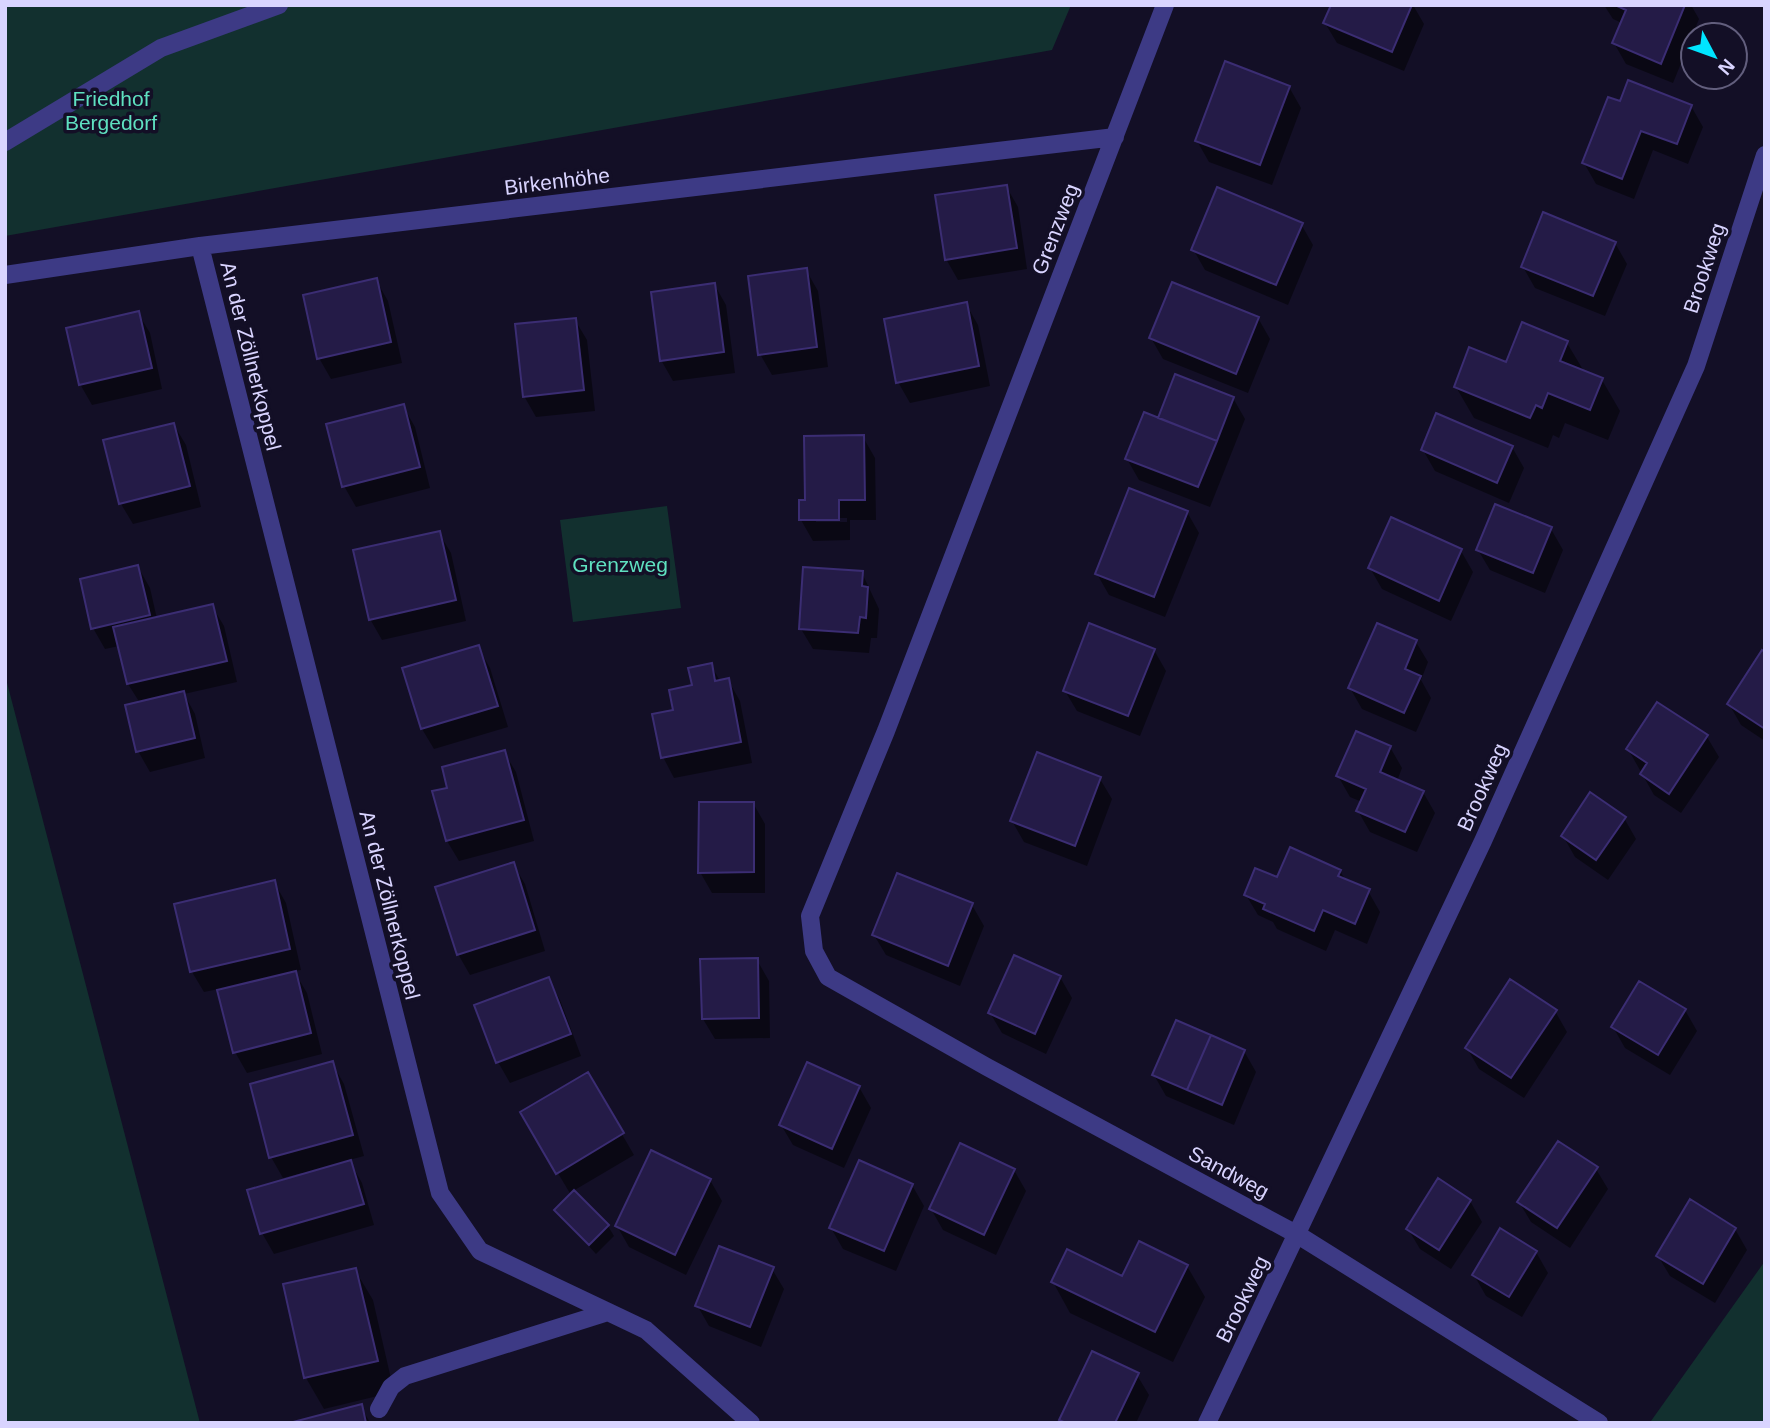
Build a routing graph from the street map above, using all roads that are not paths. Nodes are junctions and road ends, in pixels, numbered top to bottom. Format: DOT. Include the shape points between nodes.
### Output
graph roads {
  1 [pos="279,5"];
  2 [pos="1165,5"];
  3 [pos="1115,137"];
  4 [pos="5,142"];
  5 [pos="1765,155"];
  6 [pos="200,246"];
  7 [pos="5,275"];
  8 [pos="828,977"];
  9 [pos="1298,1235"];
  10 [pos="608,1312"];
  11 [pos="379,1409"];
  12 [pos="751,1423"];
  13 [pos="1207,1423"];
  14 [pos="1599,1423"];
  1 -- 4 [label="street" via="161,48"];
  2 -- 3 [label="street, Grenzweg"];
  3 -- 6 [label="street, Birkenhöhe"];
  3 -- 8 [label="street, Grenzweg" via="810,916 814,951"];
  5 -- 9 [label="street, Brookweg" via="1696,366 1483,841"];
  6 -- 7 [label="street, Birkenhöhe"];
  6 -- 10 [label="street, An der Zöllnerkoppel" via="440,1193 480,1251"];
  8 -- 9 [label="street, Sandweg"];
  9 -- 13 [label="street, Brookweg"];
  9 -- 14 [label="street, Sandweg"];
  10 -- 11 [label="street" via="405,1376 391,1388"];
  10 -- 12 [label="street, An der Zöllnerkoppel" via="646,1330"];
}
